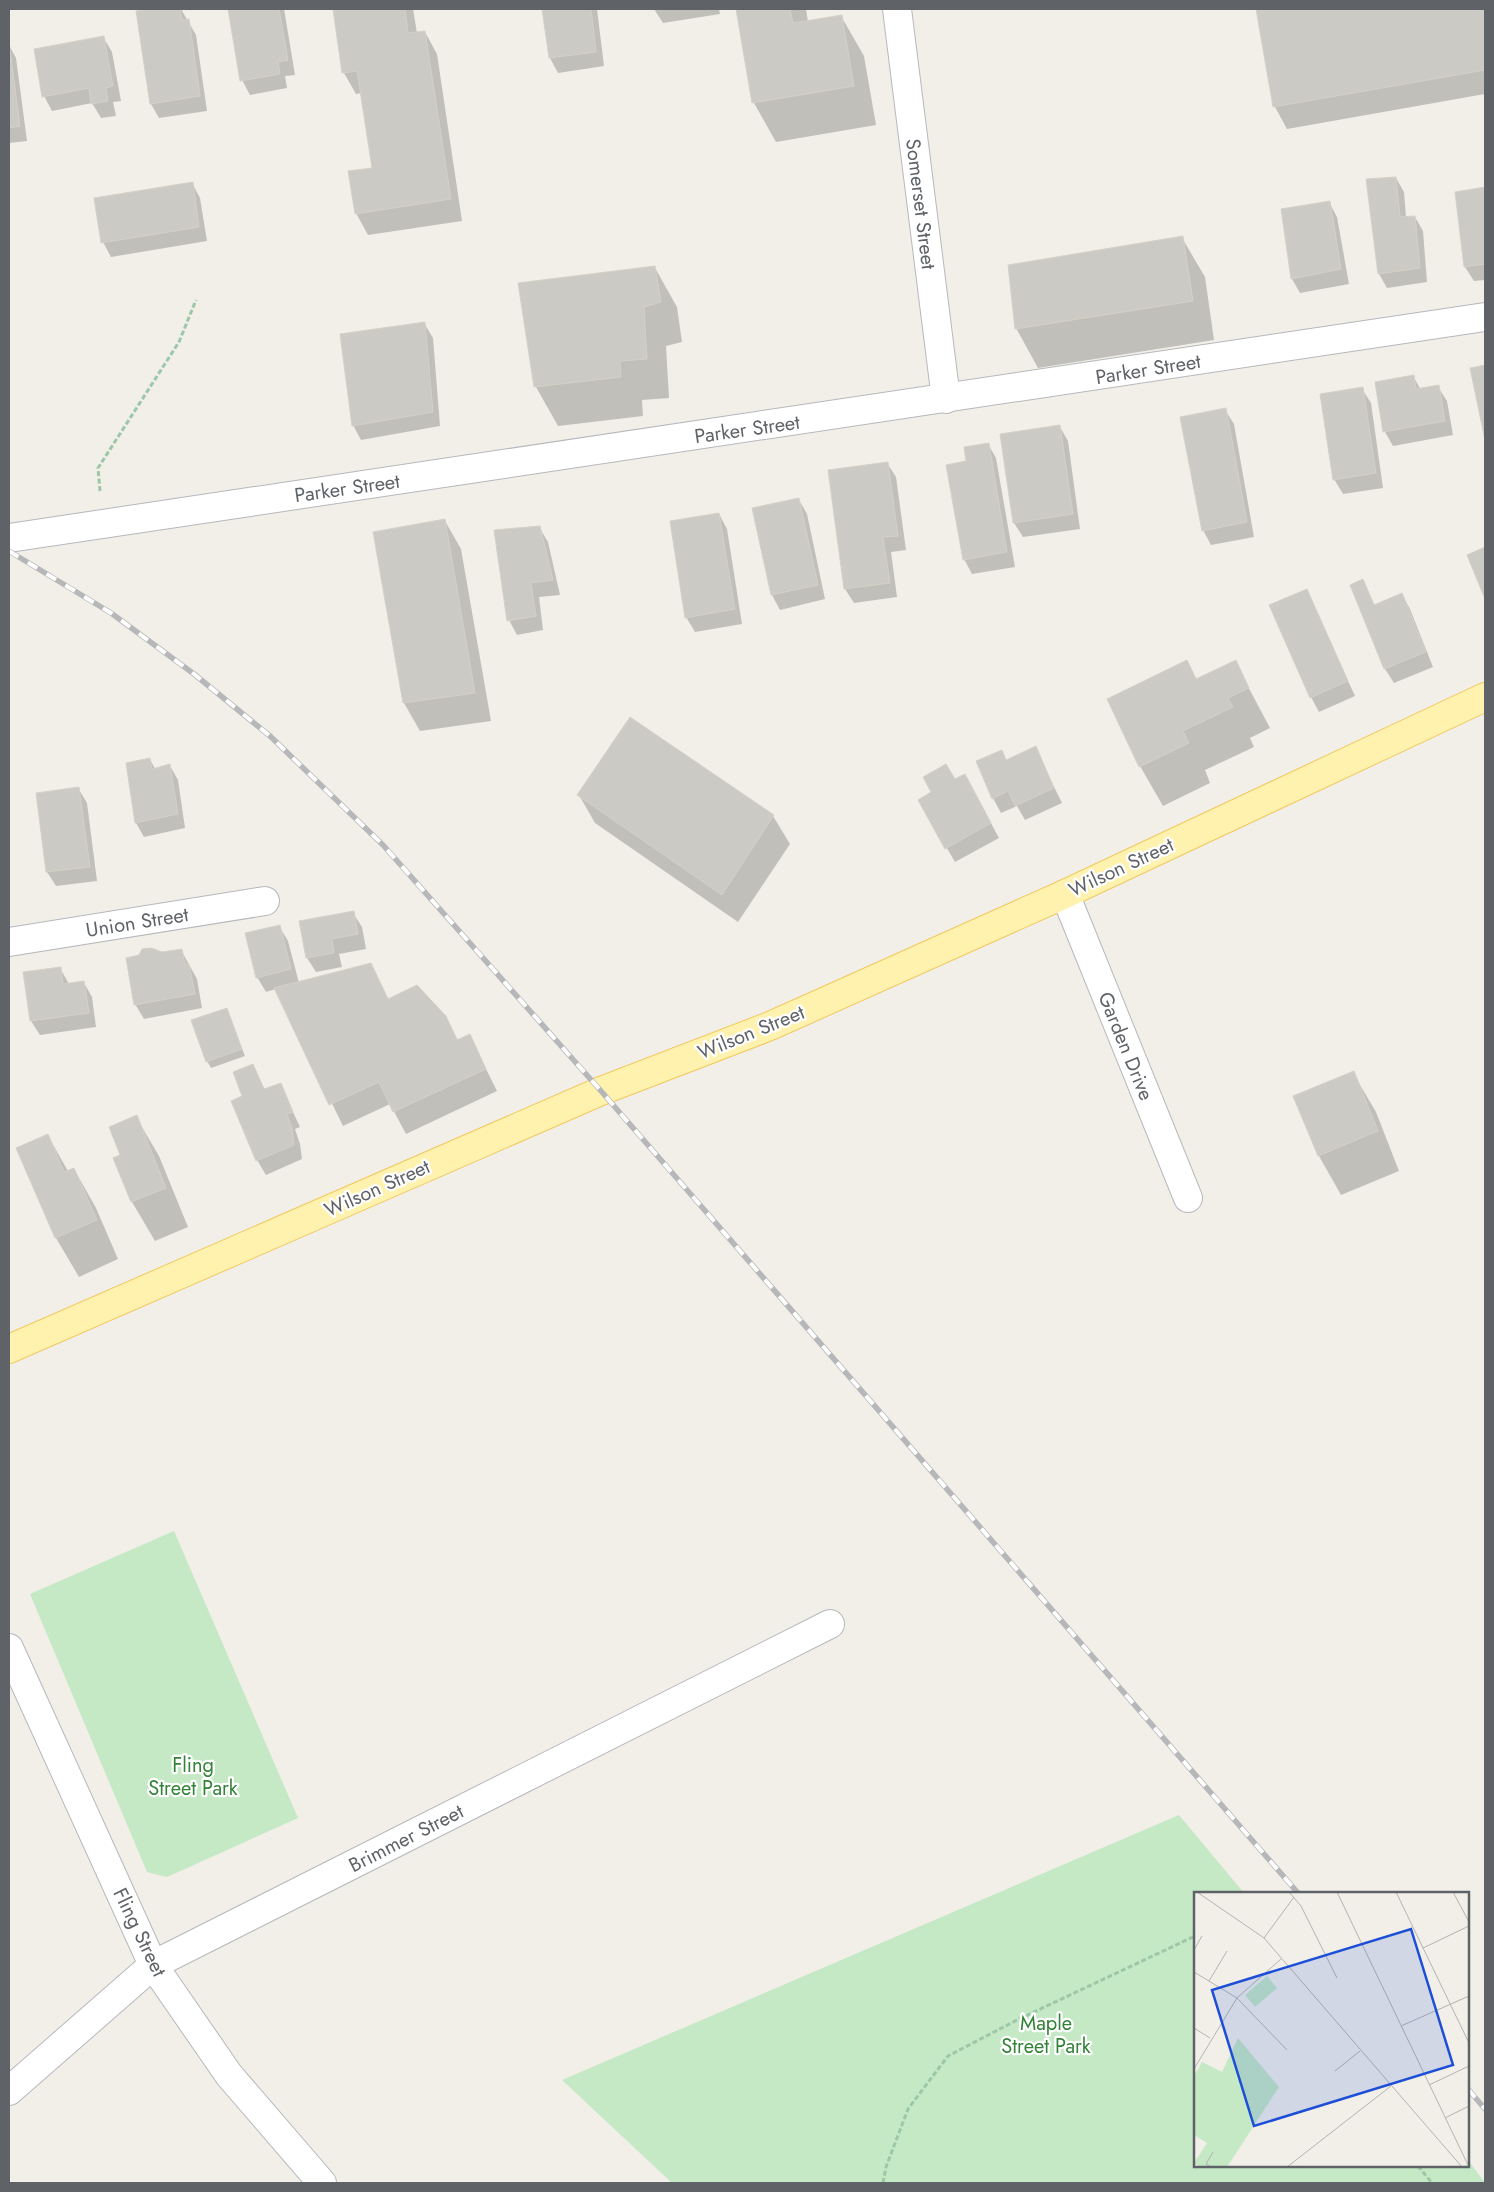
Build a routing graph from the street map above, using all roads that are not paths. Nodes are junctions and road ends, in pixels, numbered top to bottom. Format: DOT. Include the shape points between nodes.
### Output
graph roads {
  1 [pos="897,9"];
  2 [pos="1485,317"];
  3 [pos="946,399"];
  4 [pos="9,538"];
  5 [pos="1485,697"];
  6 [pos="1065,894"];
  7 [pos="265,901"];
  8 [pos="9,942"];
  9 [pos="1188,1198"];
  10 [pos="9,1349"];
  11 [pos="830,1624"];
  12 [pos="9,1648"];
  13 [pos="153,1966"];
  14 [pos="9,2091"];
  15 [pos="322,2183"];
  1 -- 3 [label="street, Somerset Street"];
  2 -- 3 [label="street, Parker Street"];
  3 -- 4 [label="street, Parker Street"];
  5 -- 6 [label="main road, Wilson Street"];
  6 -- 9 [label="street, Garden Drive"];
  6 -- 10 [label="main road, Wilson Street" via="770,1026 601,1091"];
  7 -- 8 [label="street, Union Street"];
  11 -- 13 [label="street, Brimmer Street"];
  12 -- 13 [label="street, Fling Street"];
  13 -- 14 [label="street, Brimmer Street"];
  13 -- 15 [label="street, Fling Street" via="229,2075"];
}
